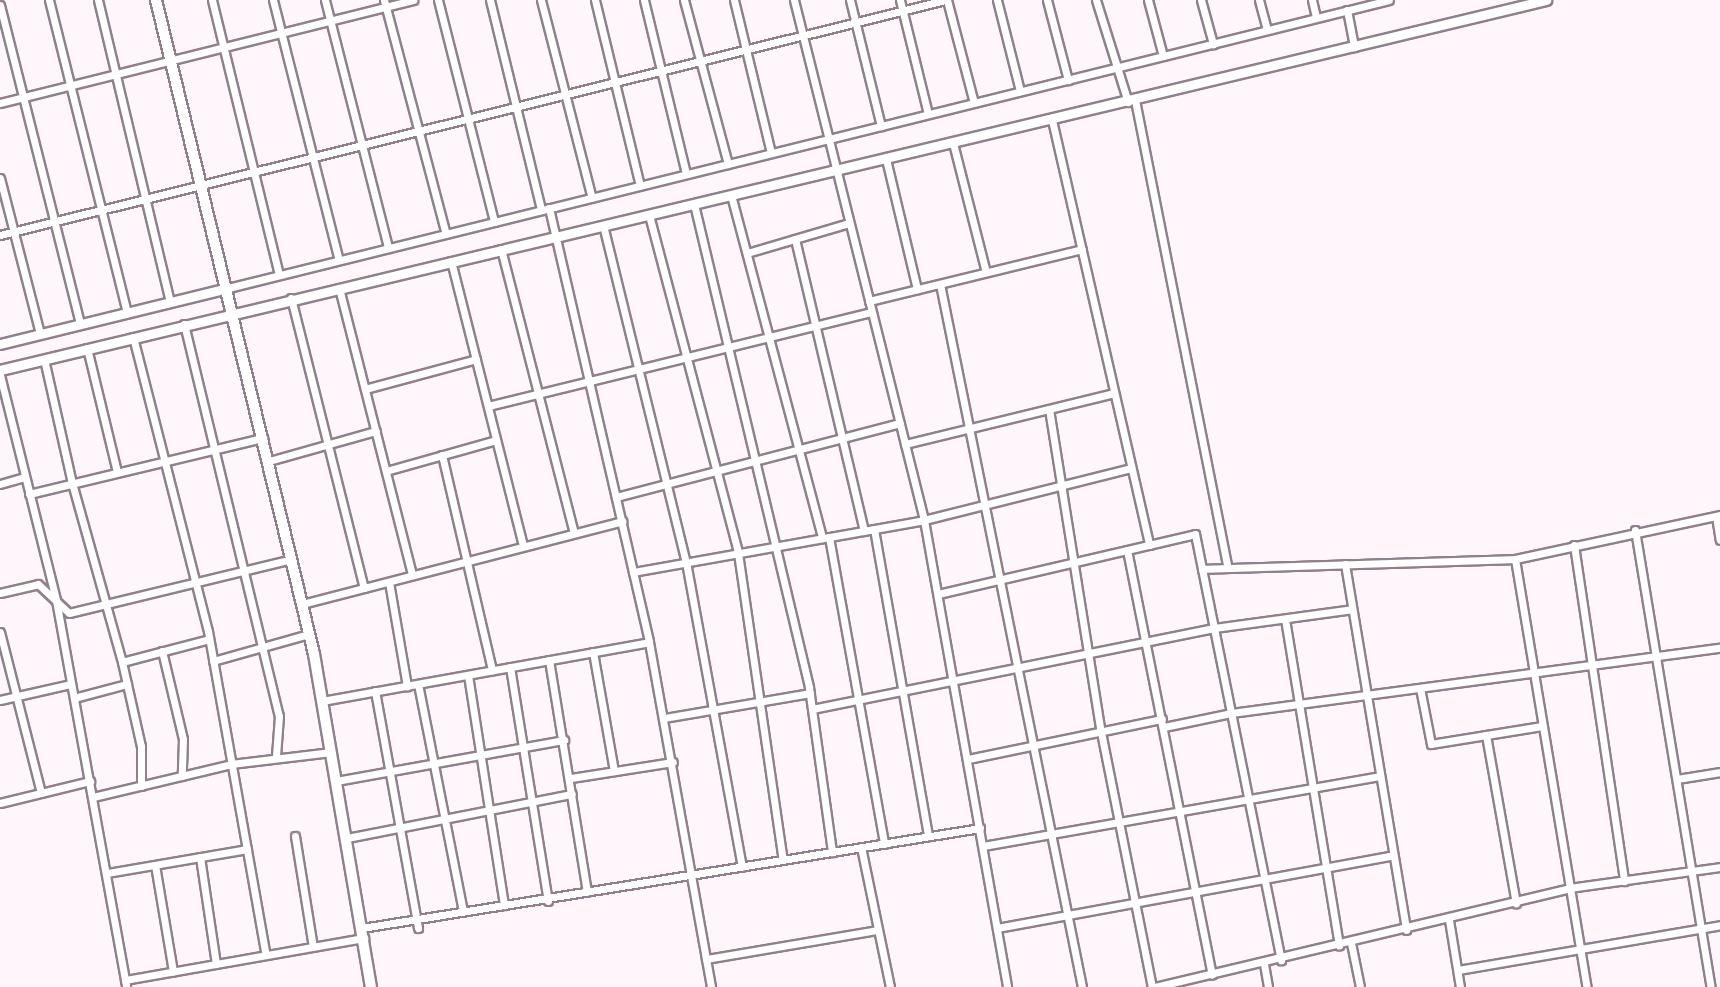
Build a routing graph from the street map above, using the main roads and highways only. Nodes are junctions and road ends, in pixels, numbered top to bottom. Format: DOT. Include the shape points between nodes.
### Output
graph roads {
  1 [pos="156,0"];
  2 [pos="372,987"];
  1 -- 2 [label="main road" via="309,634"];
}
